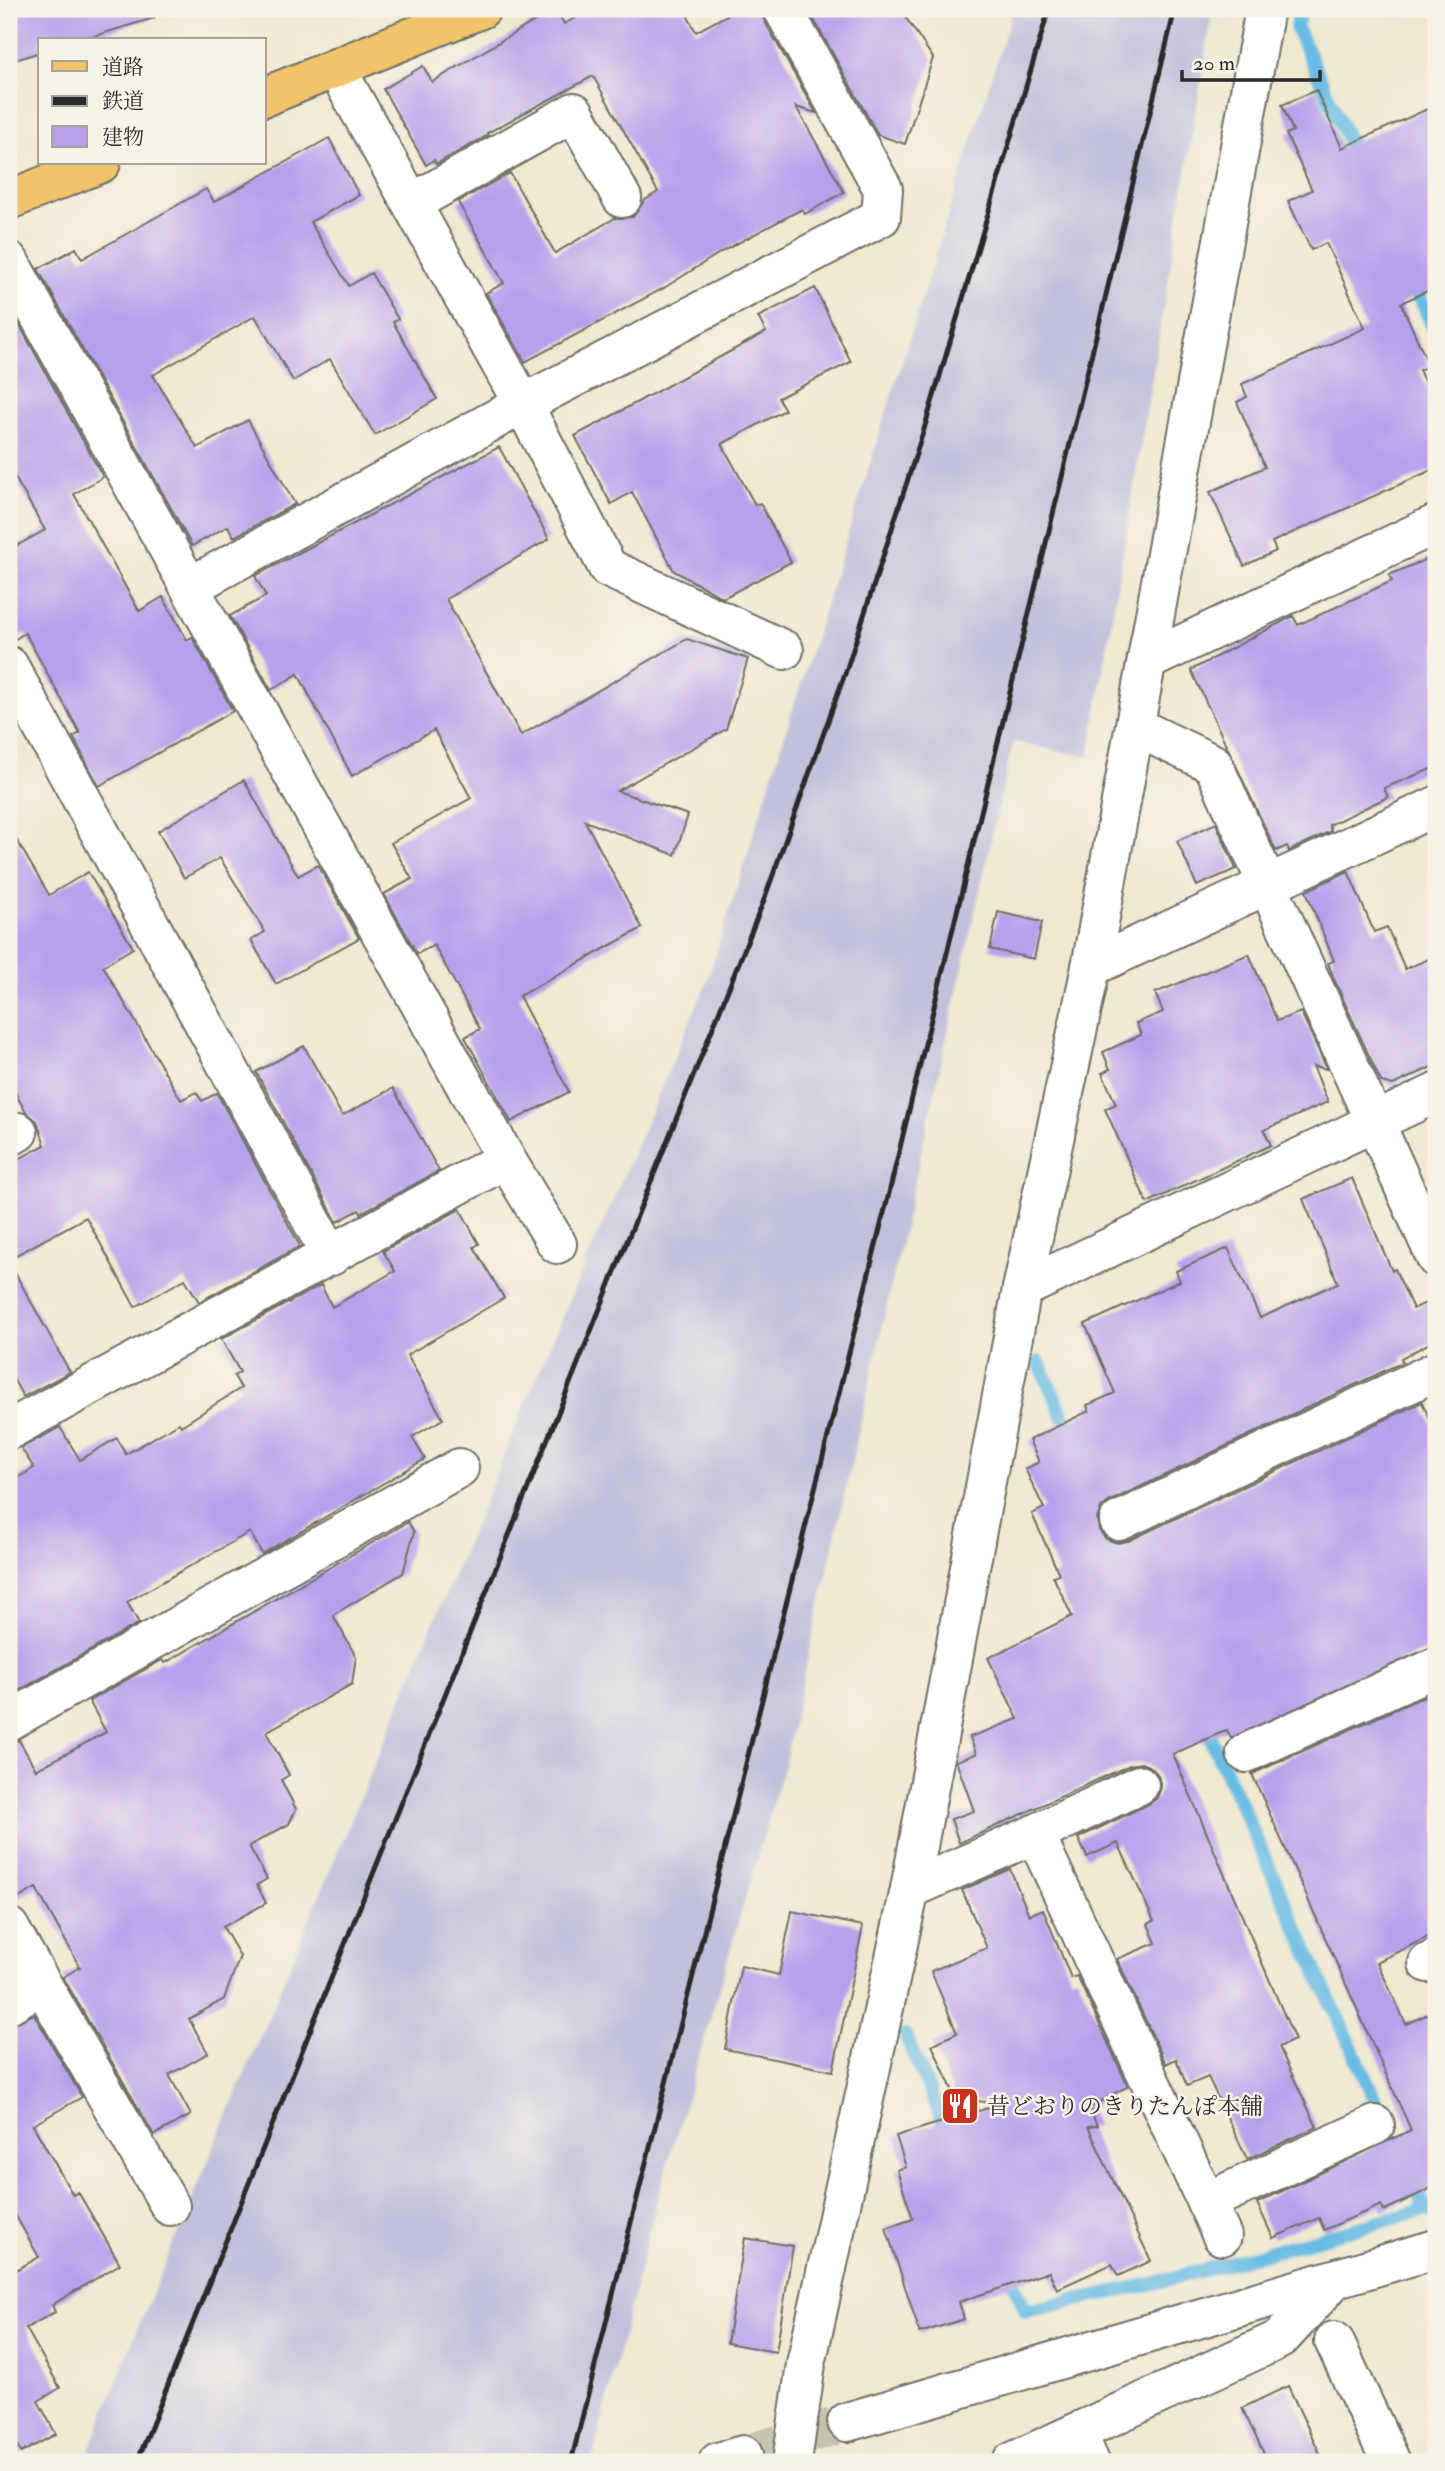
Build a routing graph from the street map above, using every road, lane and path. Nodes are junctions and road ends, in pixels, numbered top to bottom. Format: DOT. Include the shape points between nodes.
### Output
graph roads {
  1 [pos="481,9"];
  2 [pos="783,9"];
  3 [pos="1265,9"];
  4 [pos="336,68"];
  5 [pos="266,96"];
  6 [pos="99,164"];
  7 [pos="622,198"];
  8 [pos="9,200"];
  9 [pos="412,203"];
  10 [pos="9,261"];
  11 [pos="523,404"];
  12 [pos="1436,524"];
  13 [pos="191,586"];
  14 [pos="784,650"];
  15 [pos="1147,662"];
  16 [pos="9,666"];
  17 [pos="1136,727"];
  18 [pos="1436,806"];
  19 [pos="1266,883"];
  20 [pos="1091,967"];
  21 [pos="1436,1093"];
  22 [pos="1374,1121"];
  23 [pos="506,1159"];
  24 [pos="557,1244"];
  25 [pos="331,1256"];
  26 [pos="1436,1258"];
  27 [pos="1023,1289"];
  28 [pos="1436,1371"];
  29 [pos="9,1430"];
  30 [pos="459,1468"];
  31 [pos="1119,1521"];
  32 [pos="1436,1667"];
  33 [pos="9,1721"];
  34 [pos="1246,1752"];
  35 [pos="1139,1785"];
  36 [pos="1035,1834"];
  37 [pos="910,1889"];
  38 [pos="9,1927"];
  39 [pos="41,1985"];
  40 [pos="9,2004"];
  41 [pos="1375,2125"];
  42 [pos="170,2206"];
  43 [pos="1436,2249"];
  44 [pos="1333,2281"];
  45 [pos="1334,2341"];
  46 [pos="847,2422"];
  47 [pos="1083,2448"];
  48 [pos="792,2462"];
  49 [pos="1012,2462"];
  50 [pos="1391,2462"];
  1 -- 4 [label="main road"];
  2 -- 11 [label="street" via="883,190 881,216"];
  3 -- 15 [label="street"];
  4 -- 5 [label="main road"];
  4 -- 9 [label="street"];
  6 -- 8 [label="main road"];
  7 -- 9 [label="street" via="574,112"];
  9 -- 11 [label="street"];
  10 -- 13 [label="street"];
  11 -- 13 [label="street"];
  11 -- 14 [label="street" via="608,568"];
  12 -- 15 [label="street"];
  13 -- 23 [label="street"];
  15 -- 17 [label="street"];
  16 -- 25 [label="street"];
  17 -- 19 [label="street" via="1213,764"];
  17 -- 20 [label="street"];
  18 -- 19 [label="street"];
  19 -- 20 [label="street"];
  19 -- 22 [label="street"];
  20 -- 27 [label="street"];
  21 -- 22 [label="street"];
  22 -- 26 [label="street"];
  22 -- 27 [label="street"];
  23 -- 24 [label="street"];
  23 -- 25 [label="street"];
  25 -- 29 [label="street"];
  27 -- 37 [label="street"];
  28 -- 31 [label="street"];
  30 -- 33 [label="street"];
  32 -- 34 [label="street"];
  35 -- 36 [label="street"];
  36 -- 37 [label="street"];
  36 -- 41 [label="street" via="1214,2219"];
  37 -- 48 [label="street" via="806,2364"];
  38 -- 39 [label="street"];
  39 -- 40 [label="street"];
  39 -- 42 [label="street"];
  43 -- 44 [label="street"];
  44 -- 46 [label="street"];
  44 -- 47 [label="street" via="1280,2339"];
  45 -- 50 [label="street"];
  47 -- 49 [label="street"];
}
